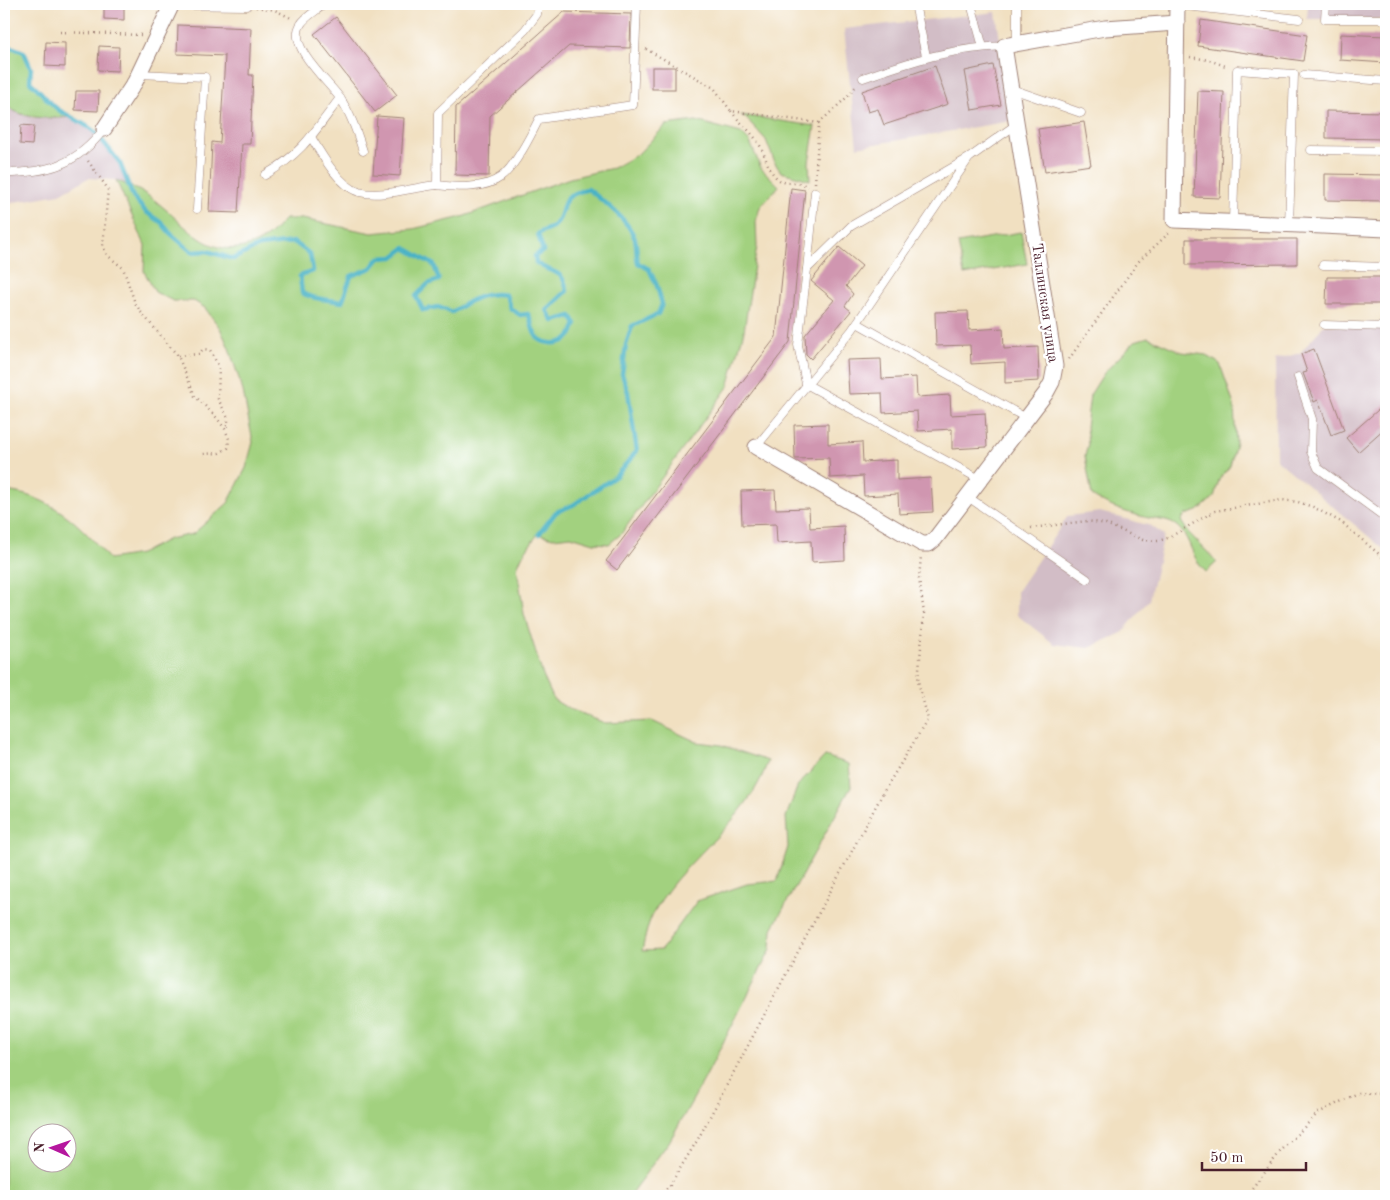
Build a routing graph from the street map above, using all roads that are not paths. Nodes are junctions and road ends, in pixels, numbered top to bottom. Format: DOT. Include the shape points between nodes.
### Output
graph roads {
  1 [pos="172,4"];
  2 [pos="324,4"];
  3 [pos="538,4"];
  4 [pos="637,4"];
  5 [pos="915,4"];
  6 [pos="972,4"];
  7 [pos="1017,4"];
  8 [pos="1177,4"];
  9 [pos="1326,4"];
  10 [pos="247,6"];
  11 [pos="1298,19"];
  12 [pos="1386,19"];
  13 [pos="1177,22"];
  14 [pos="1011,44"];
  15 [pos="983,47"];
  16 [pos="926,56"];
  17 [pos="139,74"];
  18 [pos="1300,74"];
  19 [pos="863,78"];
  20 [pos="1386,81"];
  21 [pos="1012,89"];
  22 [pos="340,98"];
  23 [pos="1081,113"];
  24 [pos="1018,124"];
  25 [pos="104,129"];
  26 [pos="311,137"];
  27 [pos="1311,150"];
  28 [pos="363,151"];
  29 [pos="1386,151"];
  30 [pos="969,158"];
  31 [pos="4,173"];
  32 [pos="265,174"];
  33 [pos="437,185"];
  34 [pos="815,192"];
  35 [pos="198,209"];
  36 [pos="1233,223"];
  37 [pos="1296,225"];
  38 [pos="1386,229"];
  39 [pos="1324,265"];
  40 [pos="1386,267"];
  41 [pos="806,269"];
  42 [pos="857,323"];
  43 [pos="1324,325"];
  44 [pos="1386,327"];
  45 [pos="1298,377"];
  46 [pos="806,384"];
  47 [pos="1026,418"];
  48 [pos="756,447"];
  49 [pos="981,480"];
  50 [pos="968,498"];
  51 [pos="1386,518"];
  52 [pos="1087,579"];
  1 -- 10 [label="lane"];
  1 -- 17 [label="street"];
  2 -- 22 [label="lane" via="301,24 298,36 302,52"];
  3 -- 33 [label="lane" via="537,14 524,30 438,113"];
  4 -- 33 [label="lane" via="633,105 540,119 501,177 461,187"];
  5 -- 16 [label="lane"];
  6 -- 15 [label="lane"];
  7 -- 14 [label="lane"];
  8 -- 11 [label="lane"];
  8 -- 13 [label="street"];
  9 -- 12 [label="lane" via="1325,19"];
  13 -- 14 [label="street" via="1105,28"];
  13 -- 36 [label="street" via="1174,220"];
  14 -- 15 [label="lane"];
  14 -- 21 [label="street, Таллинская улица"];
  15 -- 16 [label="lane"];
  16 -- 19 [label="lane"];
  17 -- 25 [label="street"];
  17 -- 35 [label="lane" via="205,77"];
  18 -- 20 [label="lane"];
  18 -- 36 [label="lane" via="1237,70"];
  18 -- 37 [label="lane"];
  21 -- 23 [label="lane"];
  21 -- 24 [label="street, Таллинская улица"];
  22 -- 26 [label="lane"];
  22 -- 28 [label="lane"];
  24 -- 30 [label="lane"];
  24 -- 47 [label="street, Таллинская улица" via="1055,366 1052,382"];
  25 -- 31 [label="lane" via="93,143 66,163 43,171"];
  26 -- 32 [label="lane" via="295,155"];
  26 -- 33 [label="lane" via="328,164 359,192 379,193"];
  27 -- 29 [label="lane"];
  30 -- 41 [label="lane" via="851,226"];
  30 -- 42 [label="lane"];
  34 -- 41 [label="lane"];
  36 -- 37 [label="street"];
  37 -- 38 [label="street"];
  39 -- 40 [label="lane"];
  41 -- 46 [label="lane" via="798,346"];
  42 -- 46 [label="lane"];
  42 -- 47 [label="lane"];
  43 -- 44 [label="lane"];
  45 -- 51 [label="lane" via="1312,419 1312,461"];
  46 -- 48 [label="lane"];
  46 -- 49 [label="lane"];
  47 -- 49 [label="street, Таллинская улица"];
  48 -- 50 [label="street, Таллинская улица" via="922,544 935,540"];
  49 -- 50 [label="street, Таллинская улица"];
  50 -- 52 [label="lane"];
}
